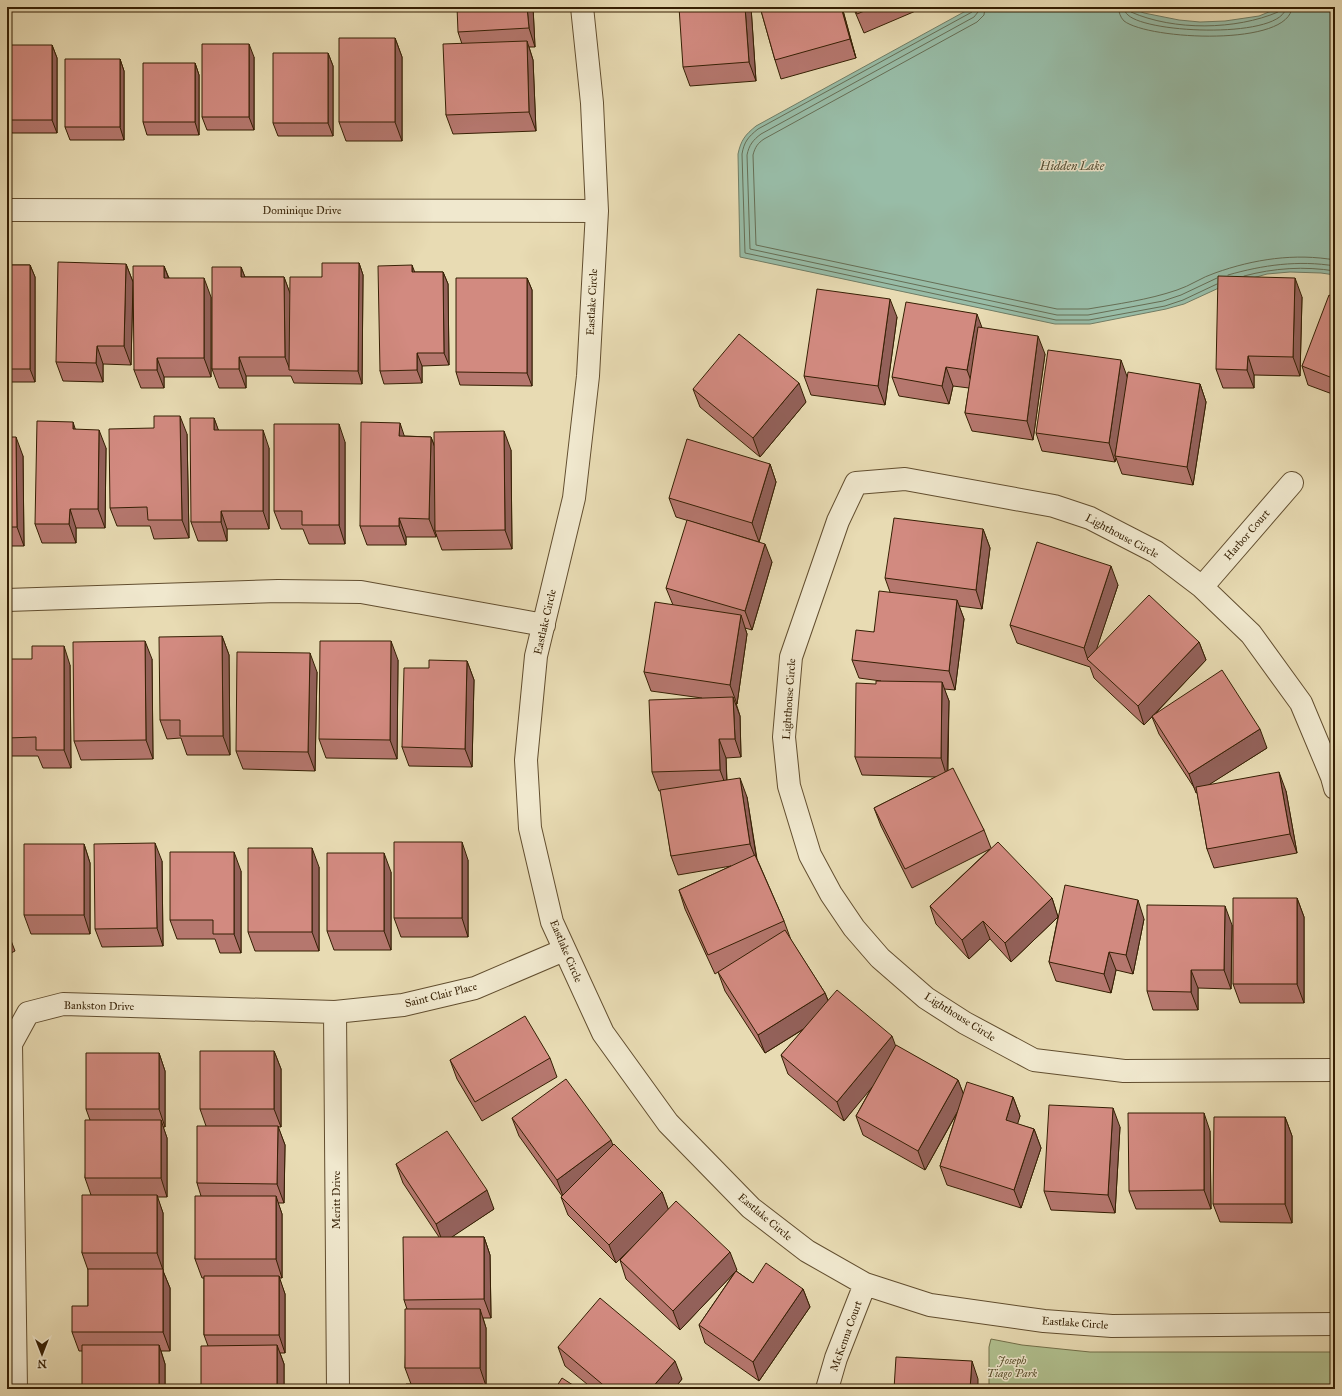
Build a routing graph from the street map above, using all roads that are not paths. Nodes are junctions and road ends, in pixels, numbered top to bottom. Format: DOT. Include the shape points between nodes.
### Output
graph roads {
  1 [pos="582,7"];
  2 [pos="7,210"];
  3 [pos="597,211"];
  4 [pos="1292,483"];
  5 [pos="1202,587"];
  6 [pos="7,600"];
  7 [pos="544,625"];
  8 [pos="1335,788"];
  9 [pos="564,950"];
  10 [pos="334,1012"];
  11 [pos="1335,1070"];
  12 [pos="865,1284"];
  13 [pos="1335,1324"];
  14 [pos="16,1389"];
  15 [pos="338,1389"];
  16 [pos="827,1389"];
  1 -- 3 [label="street, Eastlake Circle" via="592,104"];
  2 -- 3 [label="street, Dominique Drive"];
  3 -- 7 [label="street, Eastlake Circle" via="588,376 574,498"];
  4 -- 5 [label="street, Harbor Court"];
  5 -- 8 [label="street, Lighthouse Circle" via="1251,634 1301,703"];
  5 -- 11 [label="street, Lighthouse Circle" via="1156,552 1090,518 1054,506 905,479 856,483 838,521 791,657 784,737 789,786 810,855 831,894 854,928 880,958 926,998 965,1023 1034,1060 1124,1071"];
  6 -- 7 [label="street" via="278,591 361,592"];
  7 -- 9 [label="street, Eastlake Circle" via="536,656 526,760 530,828 552,922"];
  9 -- 10 [label="street, Saint Clair Place" via="475,988 403,1005"];
  9 -- 12 [label="street, Eastlake Circle" via="602,1033 668,1123 751,1208 807,1251"];
  10 -- 14 [label="street, Bankston Drive" via="63,1004 28,1013 11,1044"];
  10 -- 15 [label="street, Meritt Drive"];
  12 -- 13 [label="street, Eastlake Circle" via="930,1305 1044,1321 1112,1326"];
  12 -- 16 [label="street, McKenna Court" via="836,1358"];
}
